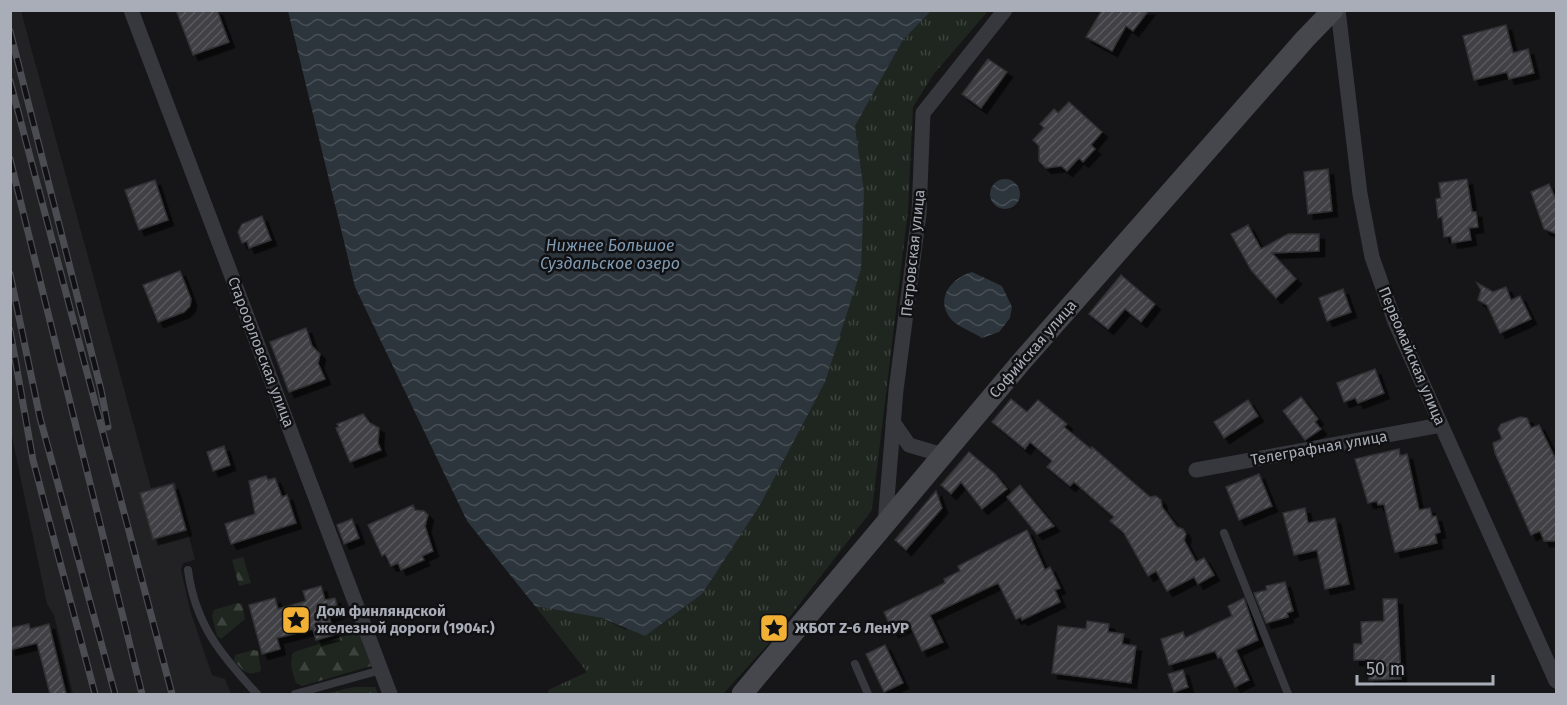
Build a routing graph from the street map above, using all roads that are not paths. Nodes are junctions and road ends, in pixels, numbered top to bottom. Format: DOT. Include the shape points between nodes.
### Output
graph roads {
  1 [pos="131,10"];
  2 [pos="1005,10"];
  3 [pos="1333,10"];
  4 [pos="1338,10"];
  5 [pos="893,422"];
  6 [pos="1441,425"];
  7 [pos="943,455"];
  8 [pos="1196,470"];
  9 [pos="885,523"];
  10 [pos="1224,533"];
  11 [pos="188,570"];
  12 [pos="769,663"];
  13 [pos="855,664"];
  14 [pos="381,670"];
  15 [pos="1557,681"];
  16 [pos="257,694"];
  17 [pos="295,694"];
  18 [pos="390,694"];
  19 [pos="742,694"];
  20 [pos="765,694"];
  21 [pos="868,694"];
  22 [pos="1288,694"];
  1 -- 14 [label="street, Староорловская улица"];
  2 -- 5 [label="street, Петровская улица" via="923,113 919,214"];
  3 -- 7 [label="street, Софийская улица"];
  4 -- 6 [label="street, Первомайская улица" via="1360,194 1372,257 1395,322"];
  5 -- 7 [label="street" via="909,445"];
  5 -- 9 [label="street, Петровская улица"];
  6 -- 8 [label="street, Телеграфная улица"];
  6 -- 15 [label="street, Первомайская улица"];
  7 -- 9 [label="street, Софийская улица"];
  9 -- 12 [label="street, Софийская улица"];
  10 -- 22 [label="lane"];
  11 -- 16 [label="lane" via="203,626 225,659"];
  12 -- 19 [label="street, Софийская улица"];
  12 -- 20 [label="street"];
  13 -- 21 [label="lane"];
  14 -- 17 [label="lane"];
  14 -- 18 [label="street, Староорловская улица"];
}
